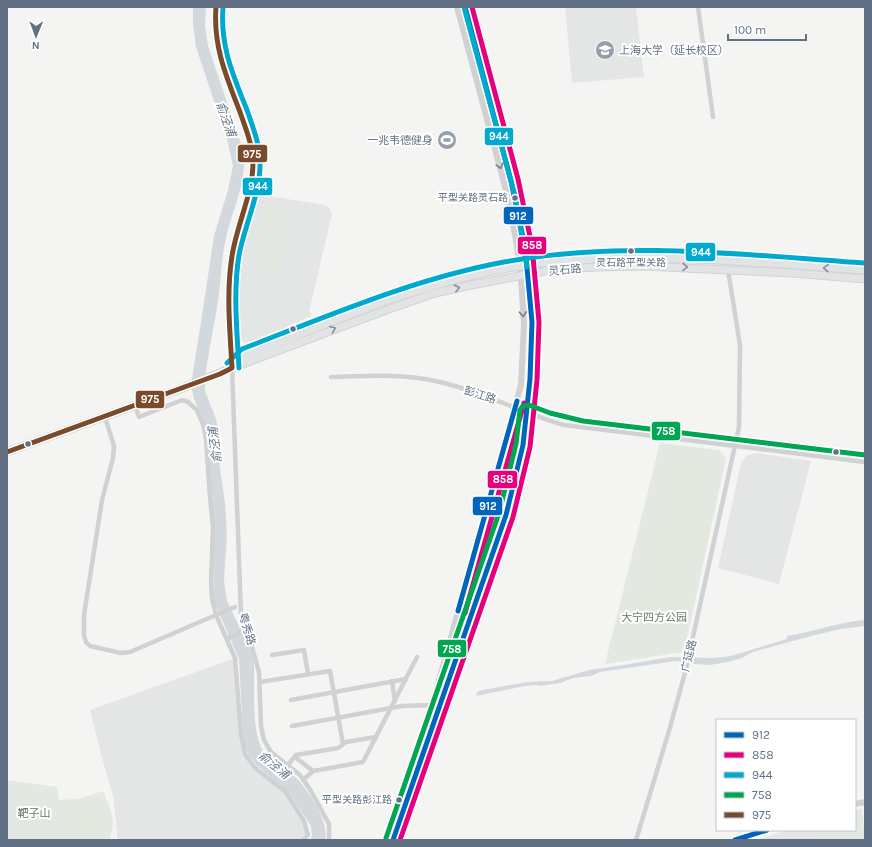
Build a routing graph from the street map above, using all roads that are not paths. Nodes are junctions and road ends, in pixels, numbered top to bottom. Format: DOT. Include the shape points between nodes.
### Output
graph roads {
  1 [pos="216,7"];
  2 [pos="457,7"];
  3 [pos="465,7"];
  4 [pos="698,7"];
  5 [pos="713,117"];
  6 [pos="524,270"];
  7 [pos="728,270"];
  8 [pos="865,270"];
  9 [pos="865,279"];
  10 [pos="232,368"];
  11 [pos="330,377"];
  12 [pos="135,405"];
  13 [pos="515,407"];
  14 [pos="527,412"];
  15 [pos="105,417"];
  16 [pos="734,446"];
  17 [pos="7,452"];
  18 [pos="865,462"];
  19 [pos="235,607"];
  20 [pos="217,615"];
  21 [pos="247,629"];
  22 [pos="227,639"];
  23 [pos="272,655"];
  24 [pos="418,657"];
  25 [pos="308,674"];
  26 [pos="406,679"];
  27 [pos="260,682"];
  28 [pos="392,682"];
  29 [pos="334,693"];
  30 [pos="291,700"];
  31 [pos="395,701"];
  32 [pos="432,705"];
  33 [pos="391,708"];
  34 [pos="339,718"];
  35 [pos="292,726"];
  36 [pos="376,737"];
  37 [pos="343,744"];
  38 [pos="295,757"];
  39 [pos="288,766"];
  40 [pos="313,771"];
  41 [pos="303,780"];
  42 [pos="763,831"];
  43 [pos="303,840"];
  44 [pos="330,840"];
  45 [pos="386,840"];
  46 [pos="392,840"];
  47 [pos="636,840"];
  48 [pos="735,840"];
  1 -- 10 [label="street, 粤秀路" via="215,32 218,49 248,134 253,160 251,183 234,243 230,275"];
  2 -- 6 [label="street, one-way" via="508,198"];
  3 -- 6 [label="street" via="512,181 518,210"];
  4 -- 5 [label="street"];
  6 -- 7 [label="main road, 灵石路, one-way" via="643,266"];
  8 -- 6 [label="main road, 灵石路, one-way" via="638,258 574,261"];
  6 -- 10 [label="main road, 灵石路" via="399,305"];
  6 -- 13 [label="street, one-way" via="523,357 521,385"];
  6 -- 14 [label="street" via="532,322"];
  7 -- 9 [label="main road, 灵石路"];
  7 -- 16 [label="street, 广延路" via="740,345 739,427"];
  10 -- 12 [label="main road, 灵石路"];
  10 -- 21 [label="street, 粤秀路" via="241,615"];
  11 -- 13 [label="street, 彭江路" via="416,377 440,382"];
  12 -- 15 [label="main road, 灵石路"];
  12 -- 20 [label="street" via="139,417 182,400 197,410 203,424 213,527 212,599"];
  13 -- 14 [label="street, 彭江路"];
  13 -- 32 [label="street"];
  14 -- 16 [label="street, 彭江路" via="576,427"];
  14 -- 46 [label="street" via="506,515"];
  15 -- 17 [label="main road, 灵石路"];
  15 -- 20 [label="street" via="114,446 113,458 102,500 85,608 86,642 90,646 121,653 130,652"];
  16 -- 18 [label="street, 彭江路"];
  16 -- 47 [label="street, 广延路" via="686,669"];
  19 -- 20 [label="street"];
  20 -- 22 [label="street"];
  21 -- 22 [label="street"];
  21 -- 27 [label="street, 粤秀路"];
  22 -- 43 [label="street" via="235,658 245,754 255,768 286,792 304,821 308,835"];
  23 -- 25 [label="street" via="304,650"];
  24 -- 26 [label="street"];
  25 -- 27 [label="street"];
  25 -- 29 [label="street" via="330,671"];
  26 -- 28 [label="street"];
  26 -- 31 [label="street"];
  27 -- 39 [label="street, 粤秀路" via="261,726 264,740 271,752"];
  28 -- 29 [label="street"];
  28 -- 31 [label="street"];
  29 -- 30 [label="street"];
  29 -- 34 [label="street"];
  31 -- 33 [label="street"];
  32 -- 33 [label="street"];
  32 -- 45 [label="street"];
  33 -- 34 [label="street"];
  33 -- 36 [label="street"];
  34 -- 35 [label="street"];
  34 -- 37 [label="street"];
  36 -- 37 [label="street"];
  36 -- 40 [label="street" via="363,762"];
  37 -- 38 [label="street" via="338,748"];
  38 -- 39 [label="street"];
  38 -- 40 [label="street"];
  39 -- 41 [label="street, 粤秀路"];
  40 -- 41 [label="street"];
  41 -- 44 [label="street, 粤秀路" via="327,818"];
  42 -- 48 [label="street"];
}
